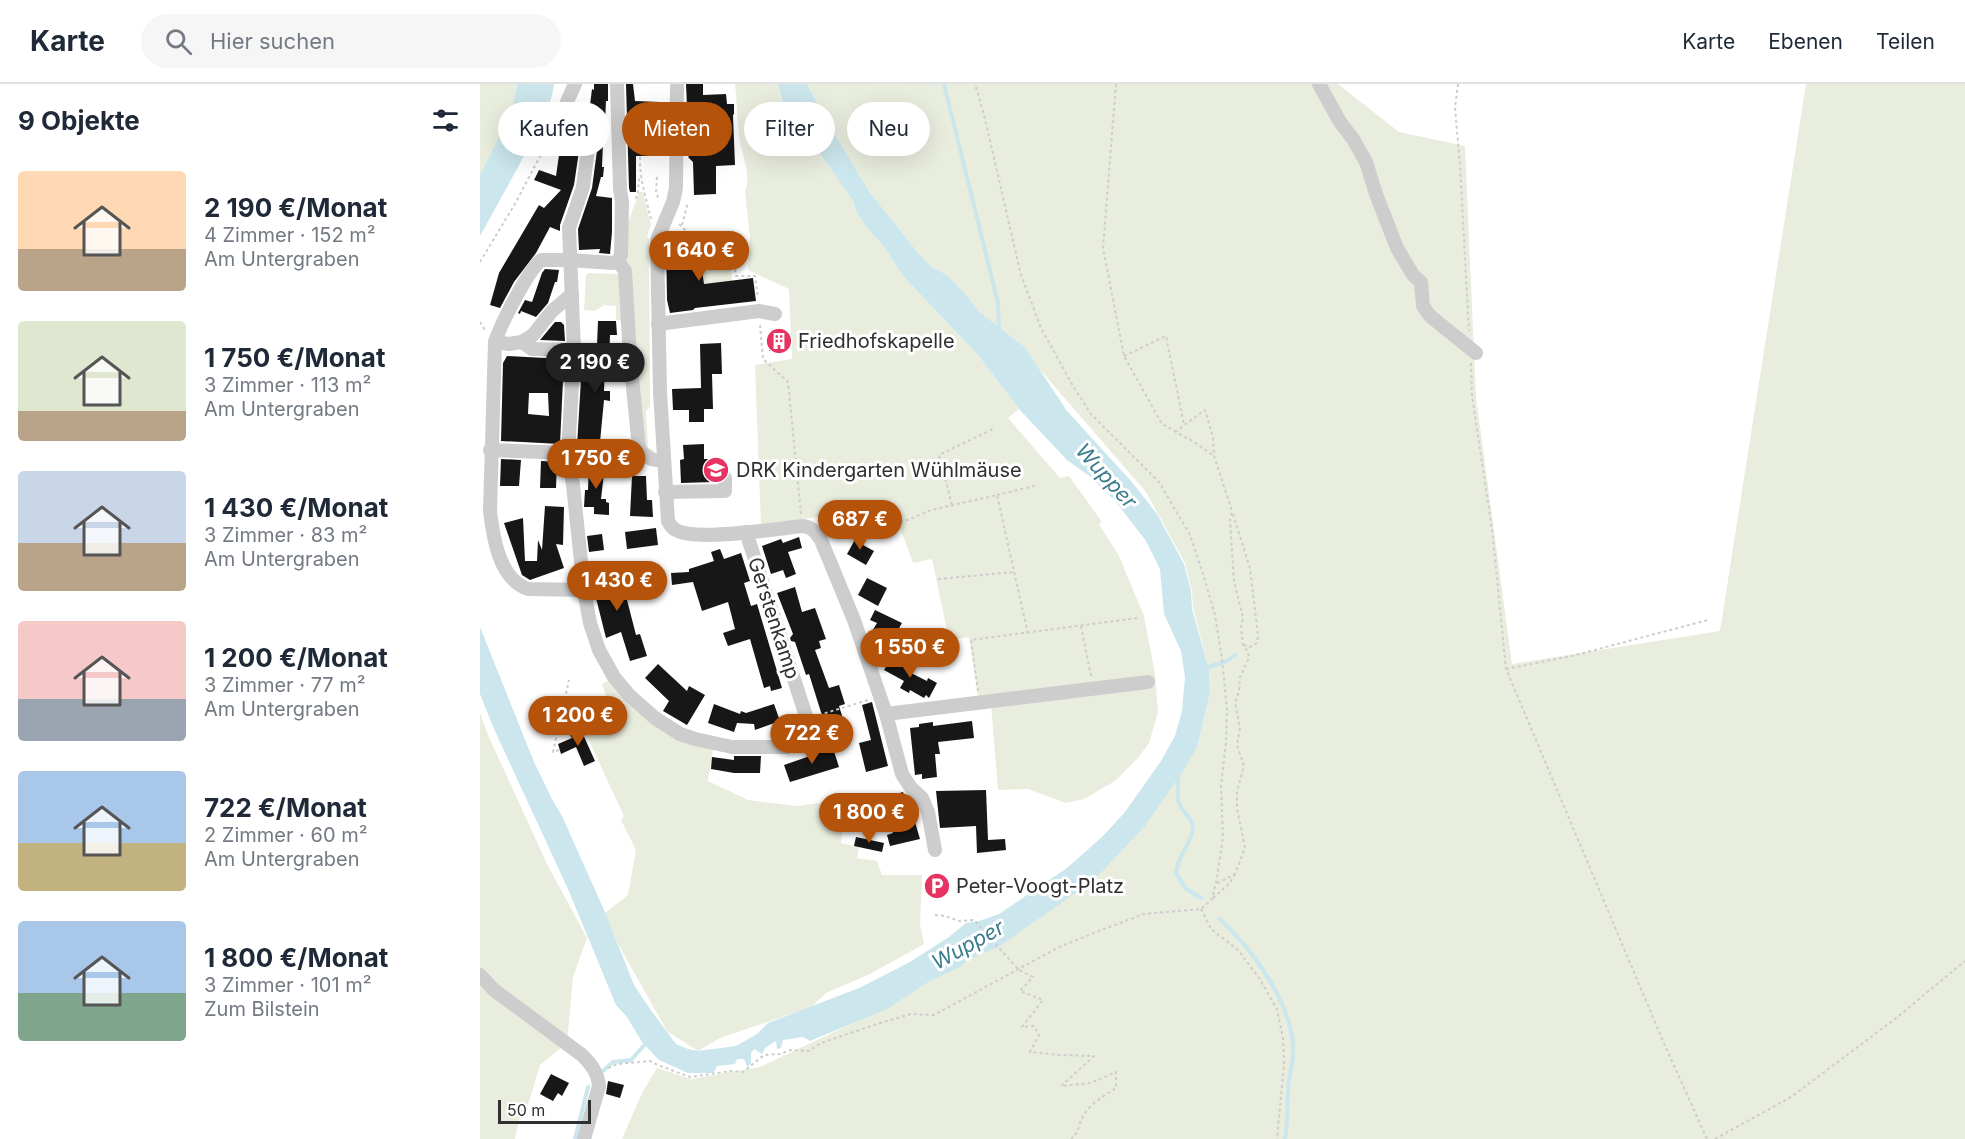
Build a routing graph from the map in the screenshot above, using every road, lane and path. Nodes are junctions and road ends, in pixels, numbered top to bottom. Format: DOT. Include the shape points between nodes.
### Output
graph roads {
  1 [pos="575,84"];
  2 [pos="617,84"];
  3 [pos="677,84"];
  4 [pos="975,84"];
  5 [pos="1116,84"];
  6 [pos="1319,84"];
  7 [pos="1458,84"];
  8 [pos="567,102"];
  9 [pos="540,156"];
  10 [pos="588,156"];
  11 [pos="641,156"];
  12 [pos="657,177"];
  13 [pos="688,202"];
  14 [pos="658,207"];
  15 [pos="661,216"];
  16 [pos="651,221"];
  17 [pos="682,226"];
  18 [pos="657,240"];
  19 [pos="569,260"];
  20 [pos="618,261"];
  21 [pos="480,262"];
  22 [pos="572,294"];
  23 [pos="759,311"];
  24 [pos="775,314"];
  25 [pos="658,324"];
  26 [pos="480,330"];
  27 [pos="491,337"];
  28 [pos="1469,338"];
  29 [pos="522,342"];
  30 [pos="574,350"];
  31 [pos="1124,356"];
  32 [pos="1473,357"];
  33 [pos="1184,425"];
  34 [pos="995,428"];
  35 [pos="1175,432"];
  36 [pos="490,450"];
  37 [pos="568,453"];
  38 [pos="1214,456"];
  39 [pos="663,460"];
  40 [pos="725,478"];
  41 [pos="1038,485"];
  42 [pos="665,492"];
  43 [pos="997,495"];
  44 [pos="952,505"];
  45 [pos="1232,511"];
  46 [pos="806,527"];
  47 [pos="746,532"];
  48 [pos="1014,572"];
  49 [pos="938,579"];
  50 [pos="584,590"];
  51 [pos="1137,618"];
  52 [pos="1708,620"];
  53 [pos="1081,626"];
  54 [pos="1028,634"];
  55 [pos="1243,645"];
  56 [pos="1506,669"];
  57 [pos="569,680"];
  58 [pos="1148,681"];
  59 [pos="1093,688"];
  60 [pos="880,696"];
  61 [pos="980,702"];
  62 [pos="886,714"];
  63 [pos="807,719"];
  64 [pos="560,750"];
  65 [pos="935,850"];
  66 [pos="1235,874"];
  67 [pos="1216,885"];
  68 [pos="1212,898"];
  69 [pos="1201,909"];
  70 [pos="935,915"];
  71 [pos="1965,961"];
  72 [pos="1019,970"];
  73 [pos="480,975"];
  74 [pos="598,1078"];
  75 [pos="584,1139"];
  76 [pos="1071,1139"];
  77 [pos="1277,1139"];
  78 [pos="1707,1139"];
  79 [pos="1715,1139"];
  1 -- 8 [label="street"];
  2 -- 20 [label="street" via="622,202"];
  3 -- 15 [label="street" via="676,189"];
  4 -- 67 [label="path" via="1021,275 1041,328 1091,414 1159,482 1190,535 1204,577 1215,615 1227,710 1221,787 1223,837"];
  5 -- 31 [label="path" via="1104,248"];
  6 -- 32 [label="street" via="1366,162 1397,248 1421,282 1423,306"];
  7 -- 28 [label="path" via="1455,108"];
  9 -- 21 [label="path"];
  10 -- 19 [label="street" via="583,187 569,228"];
  11 -- 16 [label="path" via="640,168"];
  12 -- 14 [label="path"];
  13 -- 17 [label="path"];
  15 -- 16 [label="path"];
  15 -- 17 [label="path"];
  15 -- 18 [label="street"];
  16 -- 18 [label="path" via="649,235"];
  17 -- 23 [label="path" via="696,241 730,238 736,276 755,276"];
  18 -- 25 [label="street"];
  19 -- 20 [label="street" via="613,264"];
  19 -- 22 [label="street"];
  19 -- 27 [label="street" via="546,259 537,264"];
  20 -- 39 [label="street" via="625,271 639,448 647,458"];
  22 -- 29 [label="street" via="552,311 542,327"];
  22 -- 30 [label="street"];
  23 -- 24 [label="street"];
  23 -- 25 [label="street"];
  23 -- 46 [label="path" via="763,359 788,382"];
  25 -- 39 [label="street"];
  26 -- 27 [label="path"];
  27 -- 29 [label="street" via="509,344"];
  27 -- 36 [label="street"];
  29 -- 30 [label="street" via="532,349"];
  30 -- 37 [label="street"];
  31 -- 33 [label="path" via="1166,336"];
  31 -- 35 [label="path" via="1162,424"];
  32 -- 56 [label="path" via="1472,396 1492,529"];
  33 -- 35 [label="path"];
  33 -- 38 [label="path" via="1205,410"];
  34 -- 44 [label="path" via="939,455"];
  35 -- 38 [label="path"];
  36 -- 37 [label="street"];
  36 -- 50 [label="street" via="489,511 501,560 513,580 528,589"];
  37 -- 50 [label="street"];
  38 -- 45 [label="path"];
  39 -- 42 [label="street"];
  40 -- 42 [label="street" via="725,491"];
  41 -- 43 [label="path"];
  42 -- 47 [label="street" via="666,515 676,531 709,535"];
  43 -- 44 [label="path"];
  43 -- 48 [label="path"];
  44 -- 46 [label="path" via="887,525 883,513"];
  45 -- 55 [label="path" via="1234,581 1243,618"];
  45 -- 55 [label="path" via="1248,558 1258,636 1257,643"];
  46 -- 47 [label="street"];
  46 -- 60 [label="street" via="821,540"];
  47 -- 63 [label="street, Gerstenkamp"];
  48 -- 49 [label="path"];
  48 -- 54 [label="path"];
  50 -- 63 [label="street" via="599,651 614,677 655,718 680,734 732,747 787,747 802,737"];
  51 -- 53 [label="path"];
  52 -- 56 [label="path"];
  53 -- 54 [label="path"];
  53 -- 59 [label="path"];
  54 -- 61 [label="path" via="971,640"];
  55 -- 66 [label="path" via="1249,658 1235,702 1244,766 1237,808 1245,848"];
  56 -- 78 [label="path"];
  57 -- 64 [label="path" via="553,752"];
  58 -- 59 [label="street"];
  59 -- 61 [label="street"];
  60 -- 62 [label="street"];
  60 -- 63 [label="path"];
  61 -- 62 [label="street"];
  62 -- 65 [label="street" via="902,774 928,812"];
  66 -- 67 [label="path"];
  66 -- 68 [label="path"];
  67 -- 68 [label="path"];
  68 -- 69 [label="path"];
  69 -- 72 [label="path" via="1144,914 1059,947"];
  69 -- 77 [label="path" via="1211,929 1238,950 1277,1009 1284,1065"];
  70 -- 72 [label="path" via="976,921"];
  71 -- 79 [label="path" via="1791,1097"];
  72 -- 74 [label="path" via="934,1015 911,1014 821,1043 809,1051 764,1056 743,1072 690,1077 650,1061 618,1064"];
  72 -- 76 [label="path" via="1033,977 1020,991 1043,1000 1022,1027 1034,1026 1039,1035 1030,1052 1094,1056 1062,1086 1091,1083 1116,1072 1116,1088 1090,1107"];
  73 -- 74 [label="street" via="494,990 582,1055"];
  74 -- 75 [label="street" via="598,1095"];
}
